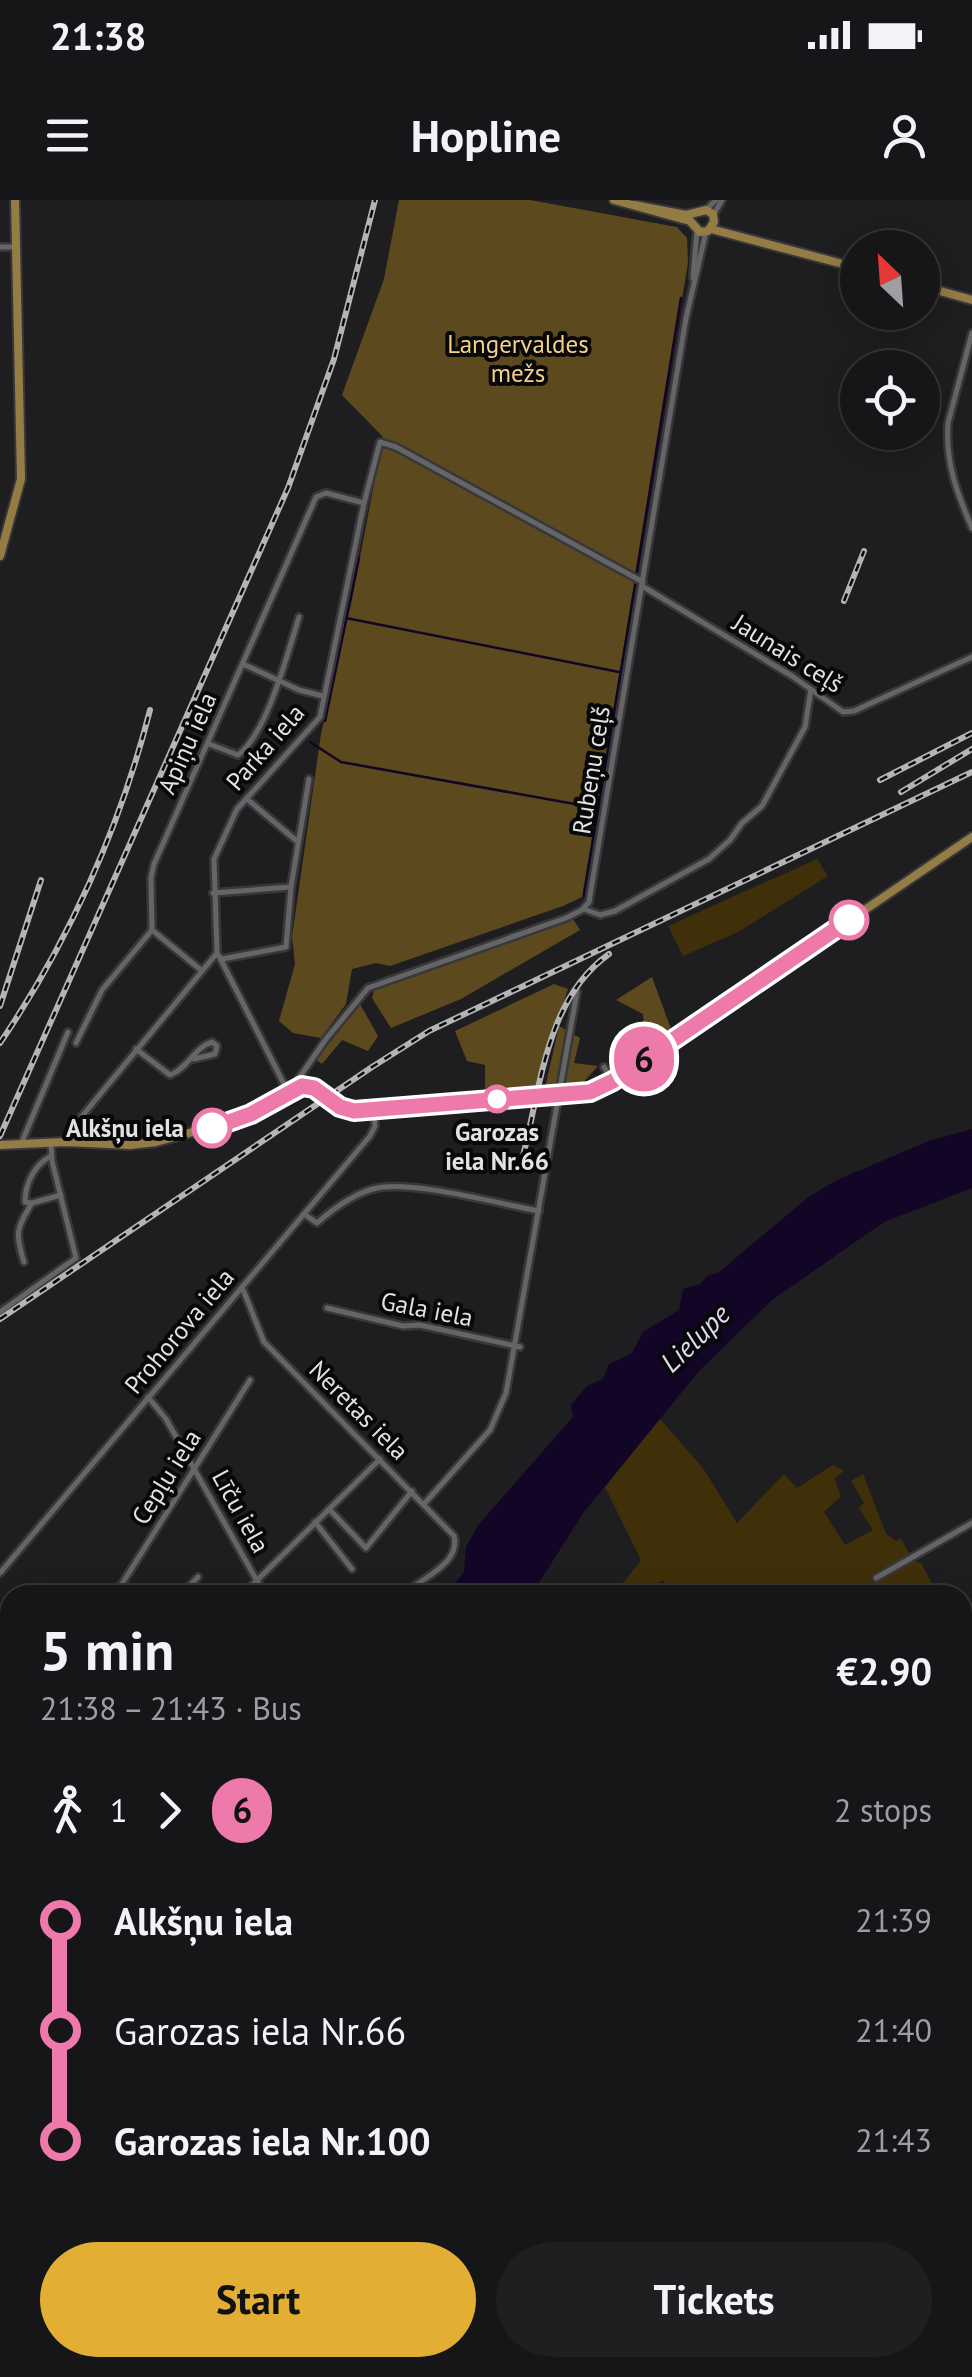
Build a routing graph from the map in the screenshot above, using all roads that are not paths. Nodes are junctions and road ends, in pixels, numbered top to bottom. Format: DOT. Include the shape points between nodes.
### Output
graph roads {
  1 [pos="15,200"];
  2 [pos="614,200"];
  3 [pos="719,200"];
  4 [pos="706,210"];
  5 [pos="714,218"];
  6 [pos="700,226"];
  7 [pos="770,244"];
  8 [pos="0,247"];
  9 [pos="16,247"];
  10 [pos="840,263"];
  11 [pos="940,291"];
  12 [pos="972,300"];
  13 [pos="972,332"];
  14 [pos="380,442"];
  15 [pos="364,504"];
  16 [pos="972,528"];
  17 [pos="0,556"];
  18 [pos="642,584"];
  19 [pos="298,617"];
  20 [pos="972,657"];
  21 [pos="244,664"];
  22 [pos="280,681"];
  23 [pos="811,690"];
  24 [pos="324,696"];
  25 [pos="209,744"];
  26 [pos="309,779"];
  27 [pos="246,799"];
  28 [pos="972,837"];
  29 [pos="298,842"];
  30 [pos="291,886"];
  31 [pos="213,894"];
  32 [pos="584,908"];
  33 [pos="152,930"];
  34 [pos="219,956"];
  35 [pos="201,970"];
  36 [pos="577,992"];
  37 [pos="68,1032"];
  38 [pos="76,1044"];
  39 [pos="136,1049"];
  40 [pos="194,1058"];
  41 [pos="604,1067"];
  42 [pos="613,1081"];
  43 [pos="292,1090"];
  44 [pos="558,1096"];
  45 [pos="374,1110"];
  46 [pos="66,1142"];
  47 [pos="51,1143"];
  48 [pos="21,1144"];
  49 [pos="0,1145"];
  50 [pos="51,1156"];
  51 [pos="61,1195"];
  52 [pos="32,1203"];
  53 [pos="539,1211"];
  54 [pos="304,1214"];
  55 [pos="24,1262"];
  56 [pos="242,1287"];
  57 [pos="327,1308"];
  58 [pos="0,1312"];
  59 [pos="518,1346"];
  60 [pos="250,1380"];
  61 [pos="148,1397"];
  62 [pos="380,1459"];
  63 [pos="194,1470"];
  64 [pos="412,1492"];
  65 [pos="424,1504"];
  66 [pos="329,1509"];
  67 [pos="315,1522"];
  68 [pos="972,1523"];
  69 [pos="352,1569"];
  70 [pos="0,1573"];
  71 [pos="198,1577"];
  72 [pos="876,1578"];
  73 [pos="256,1580"];
  74 [pos="121,1585"];
  75 [pos="190,1585"];
  76 [pos="251,1585"];
  77 [pos="259,1585"];
  78 [pos="415,1585"];
  1 -- 9 [label="main road"];
  2 -- 6 [label="main road" via="686,215"];
  3 -- 4 [label="street"];
  3 -- 5 [label="street"];
  4 -- 5 [label="main road"];
  4 -- 6 [label="main road"];
  5 -- 6 [label="main road"];
  5 -- 7 [label="main road"];
  6 -- 7 [label="main road"];
  6 -- 18 [label="street, Rubeņu ceļš"];
  7 -- 10 [label="main road"];
  8 -- 9 [label="street"];
  9 -- 17 [label="main road" via="21,479"];
  11 -- 12 [label="main road"];
  13 -- 16 [label="street" via="948,423 949,463"];
  14 -- 15 [label="street, Parka iela"];
  14 -- 18 [label="street, Jaunais ceļš"];
  15 -- 21 [label="street, Apiņu iela" via="316,497"];
  15 -- 24 [label="street, Parka iela"];
  18 -- 23 [label="street, Jaunais ceļš"];
  18 -- 32 [label="street, Rubeņu ceļš"];
  19 -- 22 [label="street"];
  20 -- 23 [label="street, Jaunais ceļš" via="849,713"];
  21 -- 22 [label="street"];
  21 -- 25 [label="street, Apiņu iela"];
  22 -- 24 [label="street"];
  22 -- 25 [label="street" via="242,754"];
  23 -- 32 [label="street" via="805,727 762,806 730,840 710,859 615,911 600,916"];
  24 -- 27 [label="street, Parka iela" via="320,717"];
  25 -- 33 [label="street, Apiņu iela" via="154,864"];
  26 -- 29 [label="street"];
  27 -- 29 [label="street"];
  27 -- 31 [label="street, Parka iela" via="214,859"];
  28 -- 42 [label="main road"];
  29 -- 30 [label="street"];
  30 -- 31 [label="street"];
  30 -- 34 [label="street" via="284,948"];
  31 -- 34 [label="street, Parka iela"];
  32 -- 43 [label="street" via="368,988"];
  33 -- 35 [label="street"];
  33 -- 38 [label="street" via="102,990"];
  34 -- 35 [label="street"];
  34 -- 43 [label="street"];
  35 -- 39 [label="street"];
  36 -- 44 [label="street"];
  37 -- 48 [label="street"];
  39 -- 40 [label="street" via="170,1074"];
  39 -- 46 [label="street"];
  40 -- 40 [label="street" via="203,1045 217,1046 215,1054"];
  41 -- 42 [label="street"];
  42 -- 44 [label="main road"];
  43 -- 45 [label="main road" via="314,1088 348,1110"];
  43 -- 46 [label="main road" via="240,1119 166,1140"];
  44 -- 45 [label="main road"];
  44 -- 53 [label="street"];
  45 -- 54 [label="street, Prohorova iela" via="370,1136"];
  46 -- 47 [label="main road"];
  47 -- 48 [label="main road"];
  47 -- 50 [label="street"];
  48 -- 49 [label="main road"];
  50 -- 51 [label="street"];
  50 -- 52 [label="street" via="30,1178 25,1202"];
  51 -- 52 [label="street"];
  51 -- 58 [label="street" via="76,1258"];
  52 -- 55 [label="street" via="16,1237"];
  53 -- 54 [label="street" via="384,1186 344,1202 317,1223"];
  53 -- 59 [label="street"];
  54 -- 56 [label="street, Prohorova iela"];
  56 -- 61 [label="street, Prohorova iela"];
  56 -- 62 [label="street, Neretas iela" via="264,1342"];
  57 -- 59 [label="street, Gala iela"];
  59 -- 65 [label="street" via="495,1421"];
  60 -- 63 [label="street, Cepļu iela"];
  61 -- 63 [label="street, Līču iela"];
  61 -- 70 [label="street, Prohorova iela"];
  62 -- 64 [label="street, Neretas iela"];
  62 -- 66 [label="street"];
  63 -- 73 [label="street, Līču iela"];
  63 -- 74 [label="street, Cepļu iela"];
  64 -- 65 [label="street, Neretas iela"];
  64 -- 66 [label="street" via="366,1548"];
  65 -- 78 [label="street, Neretas iela" via="453,1534 454,1554"];
  66 -- 67 [label="street"];
  67 -- 69 [label="street"];
  67 -- 73 [label="street"];
  68 -- 72 [label="street"];
  71 -- 75 [label="street"];
  73 -- 76 [label="street"];
  73 -- 77 [label="street, Līču iela"];
}
